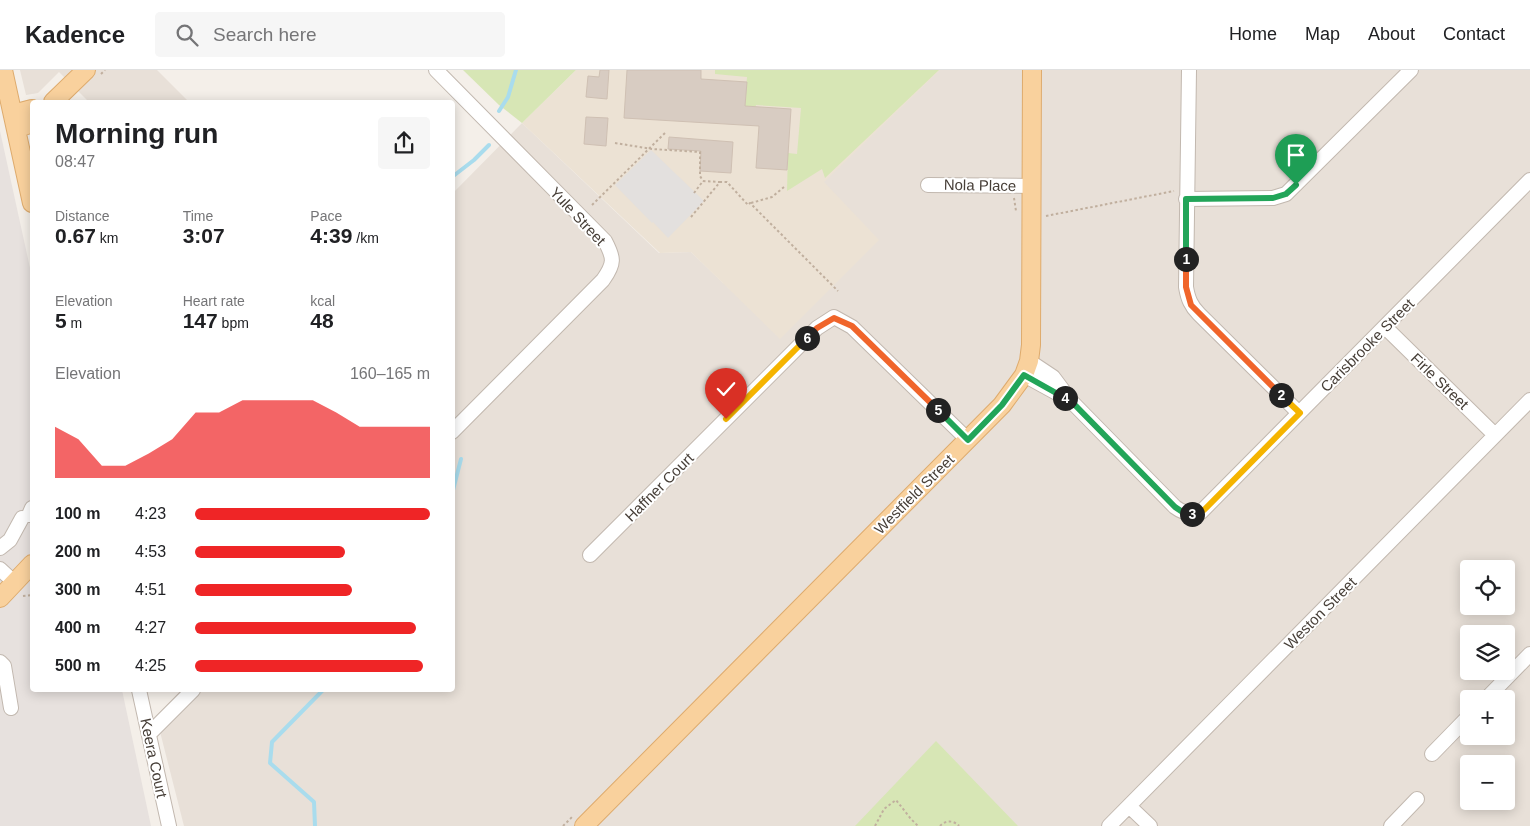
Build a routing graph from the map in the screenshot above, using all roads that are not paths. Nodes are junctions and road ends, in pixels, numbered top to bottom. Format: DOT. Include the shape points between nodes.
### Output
graph roads {
  1 [pos="3,70"];
  2 [pos="86,70"];
  3 [pos="436,70"];
  4 [pos="1032,70"];
  5 [pos="1189,70"];
  6 [pos="1411,70"];
  7 [pos="55,100"];
  8 [pos="30,111"];
  9 [pos="21,122"];
  10 [pos="1530,180"];
  11 [pos="928,185"];
  12 [pos="1032,186"];
  13 [pos="30,188"];
  14 [pos="1183,195"];
  15 [pos="1385,327"];
  16 [pos="1026,368"];
  17 [pos="1530,400"];
  18 [pos="1300,413"];
  19 [pos="455,429"];
  20 [pos="1496,435"];
  21 [pos="968,440"];
  22 [pos="28,514"];
  23 [pos="0,548"];
  24 [pos="590,556"];
  25 [pos="30,567"];
  26 [pos="0,569"];
  27 [pos="10,593"];
  28 [pos="1530,654"];
  29 [pos="0,662"];
  30 [pos="1495,690"];
  31 [pos="140,692"];
  32 [pos="191,692"];
  33 [pos="11,708"];
  34 [pos="1460,725"];
  35 [pos="150,733"];
  36 [pos="1432,754"];
  37 [pos="1417,799"];
  38 [pos="1129,806"];
  39 [pos="169,826"];
  40 [pos="584,826"];
  41 [pos="1109,826"];
  42 [pos="1150,826"];
  43 [pos="1391,826"];
  1 -- 9 [label="main road"];
  2 -- 7 [label="main road"];
  3 -- 19 [label="street, Yule Street" via="605,241 612,255 611,269 603,280"];
  4 -- 12 [label="main road"];
  5 -- 14 [label="street"];
  6 -- 14 [label="street" via="1286,194 1273,198"];
  8 -- 9 [label="main road"];
  9 -- 13 [label="main road"];
  10 -- 15 [label="street, Carisbrooke Street"];
  11 -- 12 [label="street, Nola Place"];
  12 -- 16 [label="main road" via="1031,345"];
  14 -- 18 [label="street" via="1186,287 1191,305"];
  15 -- 18 [label="street, Carisbrooke Street"];
  15 -- 20 [label="street, Firle Street"];
  16 -- 18 [label="street, Carisbrooke Street" via="1053,377 1071,401 1175,507 1190,514 1204,510"];
  16 -- 21 [label="main road, Westfield Street" via="1002,405"];
  17 -- 20 [label="street, Weston Street"];
  20 -- 38 [label="street, Weston Street"];
  21 -- 24 [label="street, Haffner Court" via="852,326 834,318 817,328"];
  21 -- 40 [label="main road, Westfield Street"];
  22 -- 23 [label="street" via="10,540"];
  25 -- 27 [label="main road"];
  26 -- 27 [label="street"];
  28 -- 30 [label="street"];
  29 -- 33 [label="street" via="4,666"];
  31 -- 35 [label="street, Keera Court"];
  32 -- 35 [label="street"];
  34 -- 36 [label="street"];
  35 -- 39 [label="street, Keera Court"];
  37 -- 43 [label="street"];
  38 -- 41 [label="street, Weston Street"];
  38 -- 42 [label="street"];
}
